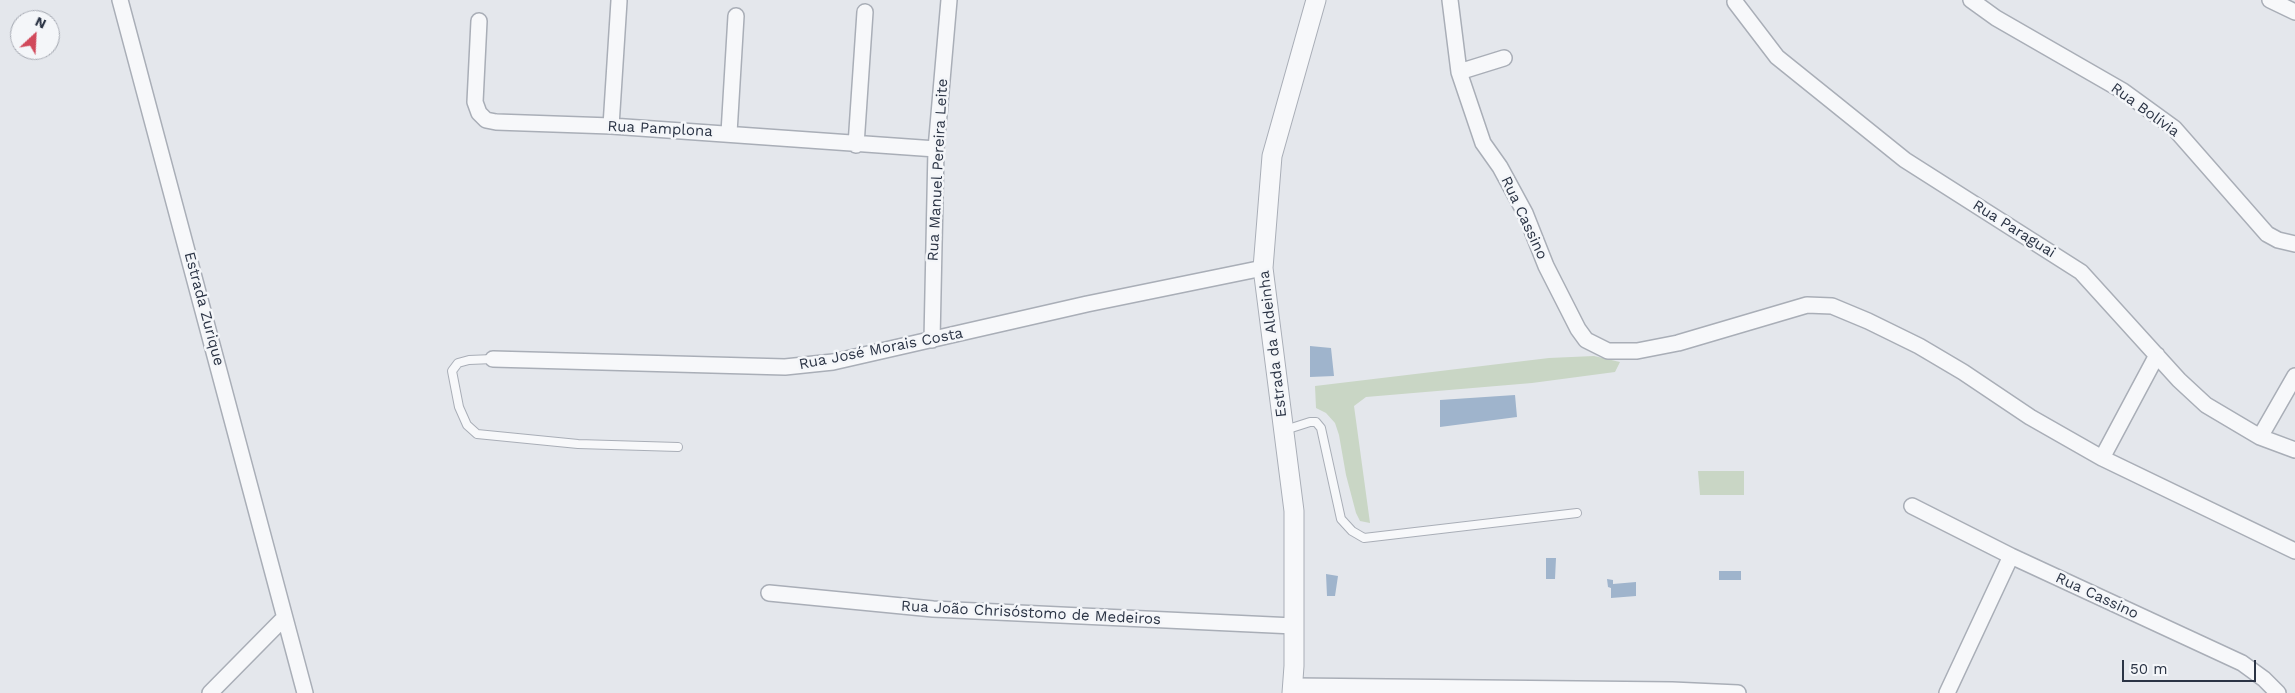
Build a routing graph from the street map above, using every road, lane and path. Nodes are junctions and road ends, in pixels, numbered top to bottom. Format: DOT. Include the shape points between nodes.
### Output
graph roads {
  1 [pos="120,0"];
  2 [pos="949,0"];
  3 [pos="1316,0"];
  4 [pos="1450,0"];
  5 [pos="1971,0"];
  6 [pos="2270,0"];
  7 [pos="619,1"];
  8 [pos="1735,2"];
  9 [pos="865,12"];
  10 [pos="2295,12"];
  11 [pos="736,16"];
  12 [pos="479,21"];
  13 [pos="1504,58"];
  14 [pos="1459,72"];
  15 [pos="611,126"];
  16 [pos="729,133"];
  17 [pos="856,145"];
  18 [pos="936,150"];
  19 [pos="2295,244"];
  20 [pos="1263,268"];
  21 [pos="932,340"];
  22 [pos="2157,355"];
  23 [pos="493,360"];
  24 [pos="2295,376"];
  25 [pos="1283,430"];
  26 [pos="2260,437"];
  27 [pos="678,446"];
  28 [pos="2295,450"];
  29 [pos="2102,458"];
  30 [pos="1912,506"];
  31 [pos="1577,513"];
  32 [pos="2295,551"];
  33 [pos="2011,556"];
  34 [pos="769,593"];
  35 [pos="284,618"];
  36 [pos="1294,626"];
  37 [pos="1293,689"];
  38 [pos="210,693"];
  39 [pos="305,693"];
  40 [pos="1738,693"];
  41 [pos="1947,693"];
  42 [pos="2278,693"];
  1 -- 35 [label="street, Estrada Zurique"];
  2 -- 18 [label="street, Rua Manuel Pereira Leite"];
  3 -- 20 [label="street, Estrada da Aldeinha" via="1272,156"];
  4 -- 14 [label="street, Rua Cassino"];
  5 -- 19 [label="street, Rua Bolívia" via="1996,18 2123,91 2174,128 2267,234"];
  6 -- 10 [label="street"];
  7 -- 15 [label="street"];
  8 -- 22 [label="street, Rua Paraguai" via="1777,57 1905,160 2081,272"];
  9 -- 17 [label="street"];
  11 -- 16 [label="street"];
  12 -- 15 [label="street, Rua Pamplona" via="475,102 478,113 486,120"];
  13 -- 14 [label="street"];
  14 -- 29 [label="street, Rua Cassino" via="1483,143 1525,213 1546,266 1586,340 1608,350 1623,352 1678,343 1807,305 1832,306 1919,346 2030,417"];
  15 -- 16 [label="street, Rua Pamplona"];
  16 -- 17 [label="street, Rua Pamplona"];
  17 -- 18 [label="street, Rua Pamplona"];
  18 -- 21 [label="street, Rua Manuel Pereira Leite"];
  20 -- 21 [label="street, Rua José Morais Costa"];
  20 -- 25 [label="street, Estrada da Aldeinha"];
  21 -- 23 [label="street, Rua José Morais Costa" via="833,362 785,367"];
  22 -- 26 [label="street, Rua Paraguai" via="2206,405"];
  22 -- 29 [label="street"];
  23 -- 27 [label="lane" via="469,360 458,363 452,371 459,407 467,425 477,434 578,444"];
  24 -- 26 [label="street"];
  25 -- 31 [label="lane" via="1310,422 1316,422 1321,428 1341,519 1364,538"];
  25 -- 36 [label="street, Estrada da Aldeinha" via="1294,511"];
  26 -- 28 [label="street, Rua Paraguai"];
  29 -- 32 [label="street, Rua Cassino"];
  30 -- 33 [label="street, Rua Cassino"];
  33 -- 41 [label="street"];
  33 -- 42 [label="street, Rua Cassino" via="2242,663"];
  34 -- 36 [label="street, Rua João Chrisóstomo de Medeiros" via="933,609"];
  35 -- 38 [label="street"];
  35 -- 39 [label="street, Estrada Zurique"];
  36 -- 37 [label="street, Estrada da Aldeinha"];
  37 -- 40 [label="street"];
}
